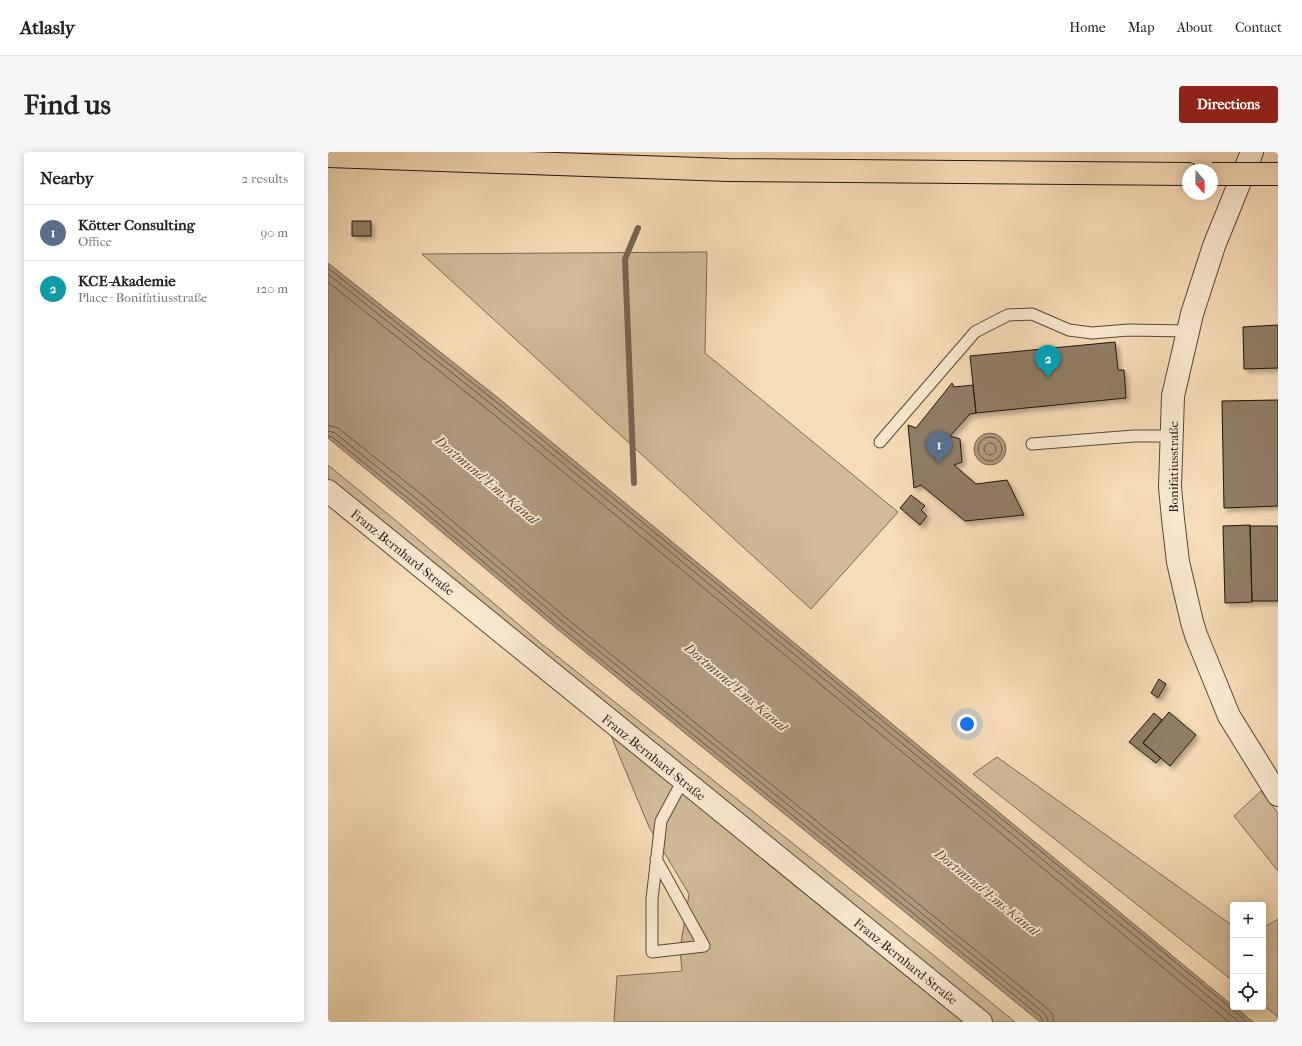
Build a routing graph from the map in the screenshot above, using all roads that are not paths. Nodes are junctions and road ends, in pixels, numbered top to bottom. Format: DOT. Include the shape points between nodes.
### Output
graph roads {
  1 [pos="1252,152"];
  2 [pos="328,156"];
  3 [pos="1182,174"];
  4 [pos="1218,174"];
  5 [pos="1278,174"];
  6 [pos="1188,331"];
  7 [pos="1171,436"];
  8 [pos="880,442"];
  9 [pos="1032,444"];
  10 [pos="328,491"];
  11 [pos="683,780"];
  12 [pos="1278,795"];
  13 [pos="656,859"];
  14 [pos="981,1022"];
  1 -- 6 [label="street, Bonifatiusstraße" via="1214,246"];
  2 -- 3 [label="highway" via="728,170"];
  4 -- 5 [label="highway, bridge"];
  6 -- 7 [label="street, Bonifatiusstraße" via="1173,396"];
  6 -- 8 [label="lane" via="1130,330 1092,333 1069,330 1032,314 1008,315 975,332"];
  7 -- 9 [label="lane" via="1134,436"];
  7 -- 12 [label="street, Bonifatiusstraße" via="1170,487 1173,519 1178,562 1192,622 1229,716"];
  10 -- 11 [label="street, Franz-Bernhard-Straße"];
  11 -- 13 [label="lane" via="661,821"];
  11 -- 14 [label="street, Franz-Bernhard-Straße"];
  13 -- 13 [label="lane" via="652,899 652,952 704,946"];
}
